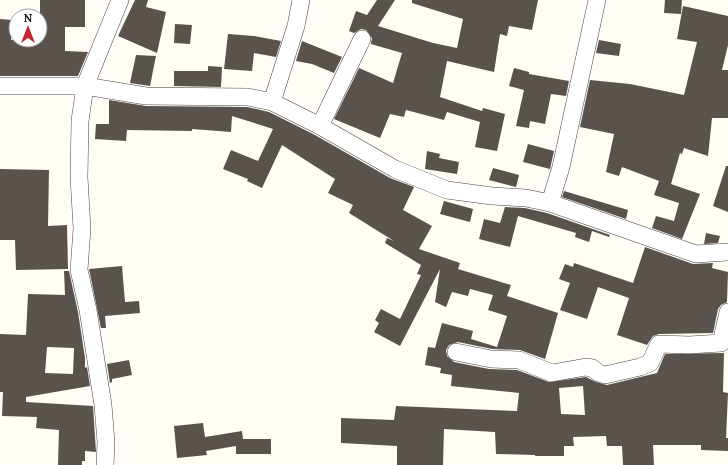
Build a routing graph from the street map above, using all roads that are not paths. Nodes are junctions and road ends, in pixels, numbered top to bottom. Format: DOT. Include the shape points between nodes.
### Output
graph roads {
  1 [pos="120,0"];
  2 [pos="300,0"];
  3 [pos="597,0"];
  4 [pos="362,39"];
  5 [pos="0,86"];
  6 [pos="85,86"];
  7 [pos="272,102"];
  8 [pos="320,126"];
  9 [pos="550,203"];
  10 [pos="728,252"];
  11 [pos="728,312"];
  12 [pos="456,352"];
  13 [pos="104,465"];
  1 -- 6 [label="street"];
  2 -- 7 [label="street" via="296,26"];
  3 -- 9 [label="street" via="561,167"];
  4 -- 8 [label="street"];
  5 -- 6 [label="street"];
  6 -- 7 [label="street" via="146,96 248,97"];
  6 -- 13 [label="street" via="80,121 79,177 82,229 79,270 103,405 106,442"];
  7 -- 8 [label="street"];
  8 -- 9 [label="street" via="395,169 447,190"];
  9 -- 10 [label="street" via="696,254"];
  11 -- 12 [label="street" via="720,344 659,344 650,363 640,368 605,375 586,367 552,373 519,360 491,359"];
}
